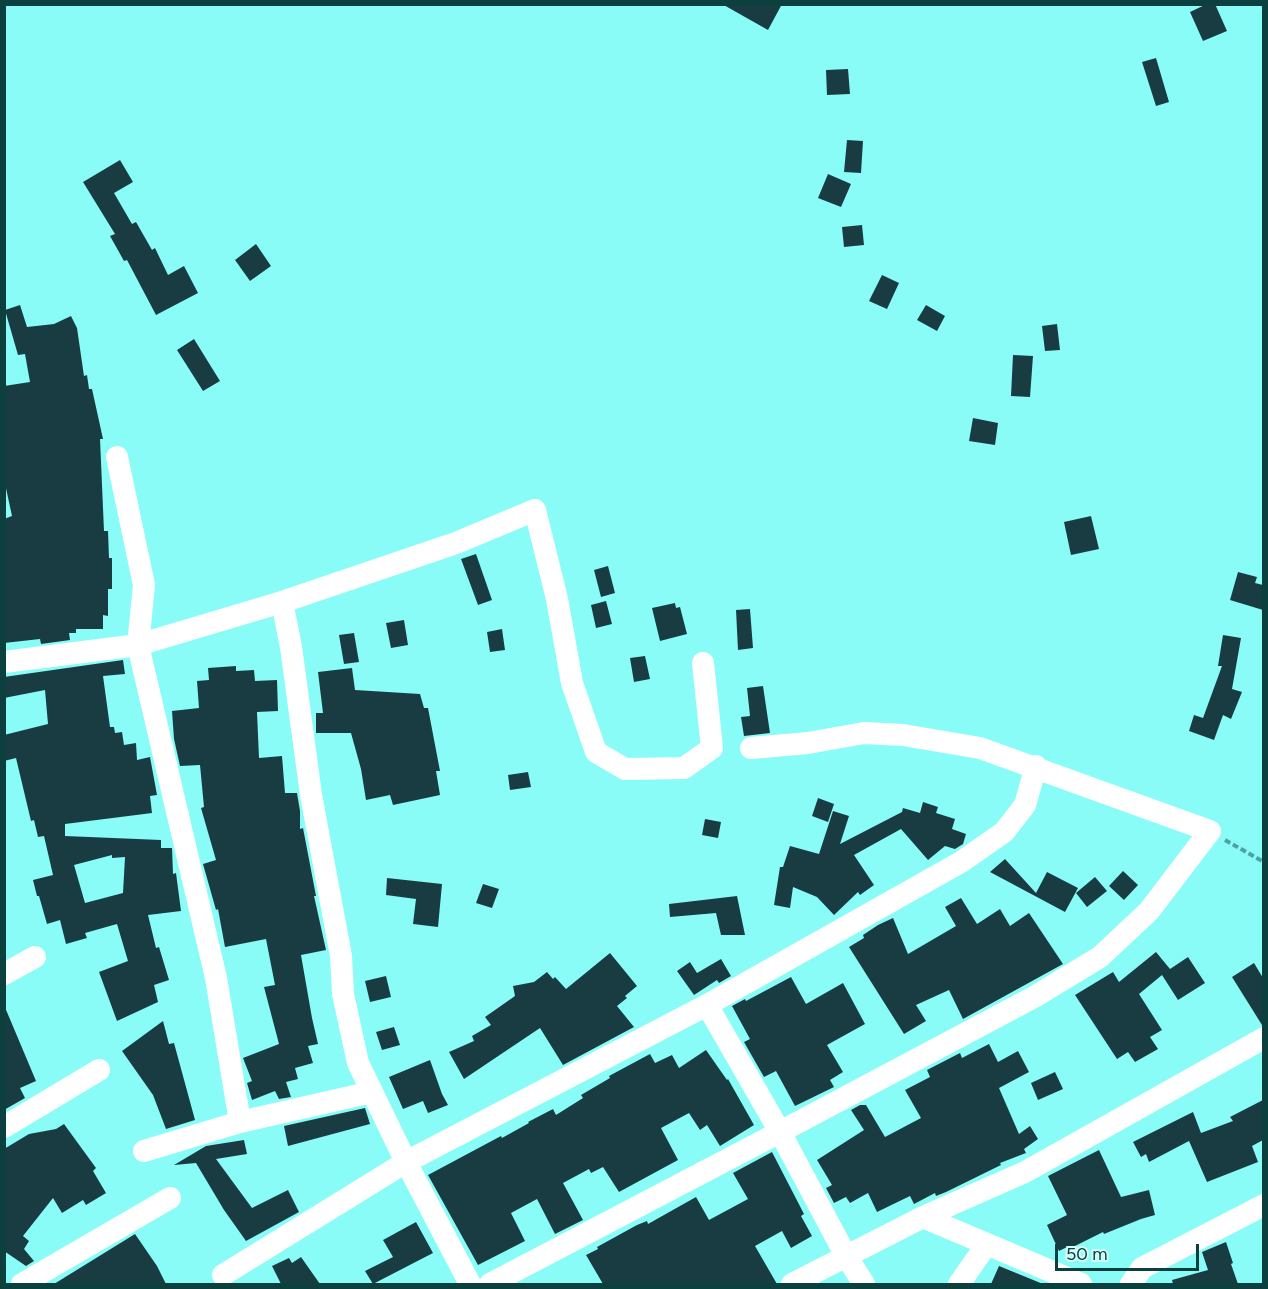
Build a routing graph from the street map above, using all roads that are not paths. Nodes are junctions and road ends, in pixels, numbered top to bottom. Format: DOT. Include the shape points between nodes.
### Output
graph roads {
  1 [pos="117,457"];
  2 [pos="282,602"];
  3 [pos="138,645"];
  4 [pos="4,662"];
  5 [pos="703,663"];
  6 [pos="751,748"];
  7 [pos="1036,766"];
  8 [pos="35,957"];
  9 [pos="4,974"];
  10 [pos="707,1005"];
  11 [pos="1263,1038"];
  12 [pos="99,1070"];
  13 [pos="372,1092"];
  14 [pos="240,1122"];
  15 [pos="4,1127"];
  16 [pos="780,1132"];
  17 [pos="144,1151"];
  18 [pos="406,1162"];
  19 [pos="170,1197"];
  20 [pos="1263,1205"];
  21 [pos="923,1216"];
  22 [pos="987,1244"];
  23 [pos="846,1256"];
  24 [pos="223,1275"];
  25 [pos="22,1284"];
  26 [pos="470,1284"];
  27 [pos="490,1284"];
  28 [pos="792,1284"];
  29 [pos="864,1284"];
  30 [pos="959,1284"];
  31 [pos="1081,1284"];
  32 [pos="1131,1284"];
  1 -- 3 [label="street" via="144,585"];
  2 -- 3 [label="street"];
  2 -- 5 [label="street" via="456,543 535,510 572,683 596,752 625,769 684,768 712,748"];
  2 -- 13 [label="street" via="311,795 341,957 343,994 358,1063"];
  3 -- 4 [label="street"];
  3 -- 14 [label="street" via="216,978"];
  6 -- 7 [label="street" via="864,733 903,735 980,748"];
  7 -- 10 [label="street" via="1025,805 1004,832 961,862"];
  7 -- 16 [label="street" via="1210,831 1149,911 1100,957 1034,997"];
  8 -- 9 [label="street"];
  10 -- 16 [label="street"];
  10 -- 18 [label="street"];
  11 -- 21 [label="street" via="1024,1172"];
  12 -- 15 [label="street"];
  13 -- 14 [label="street"];
  13 -- 18 [label="street"];
  14 -- 17 [label="street"];
  16 -- 23 [label="street"];
  16 -- 27 [label="street"];
  18 -- 24 [label="street"];
  18 -- 26 [label="street"];
  19 -- 25 [label="street"];
  20 -- 32 [label="street" via="1142,1268"];
  21 -- 22 [label="street"];
  21 -- 23 [label="street"];
  22 -- 30 [label="street"];
  22 -- 31 [label="street"];
  23 -- 28 [label="street"];
  23 -- 29 [label="street"];
}
